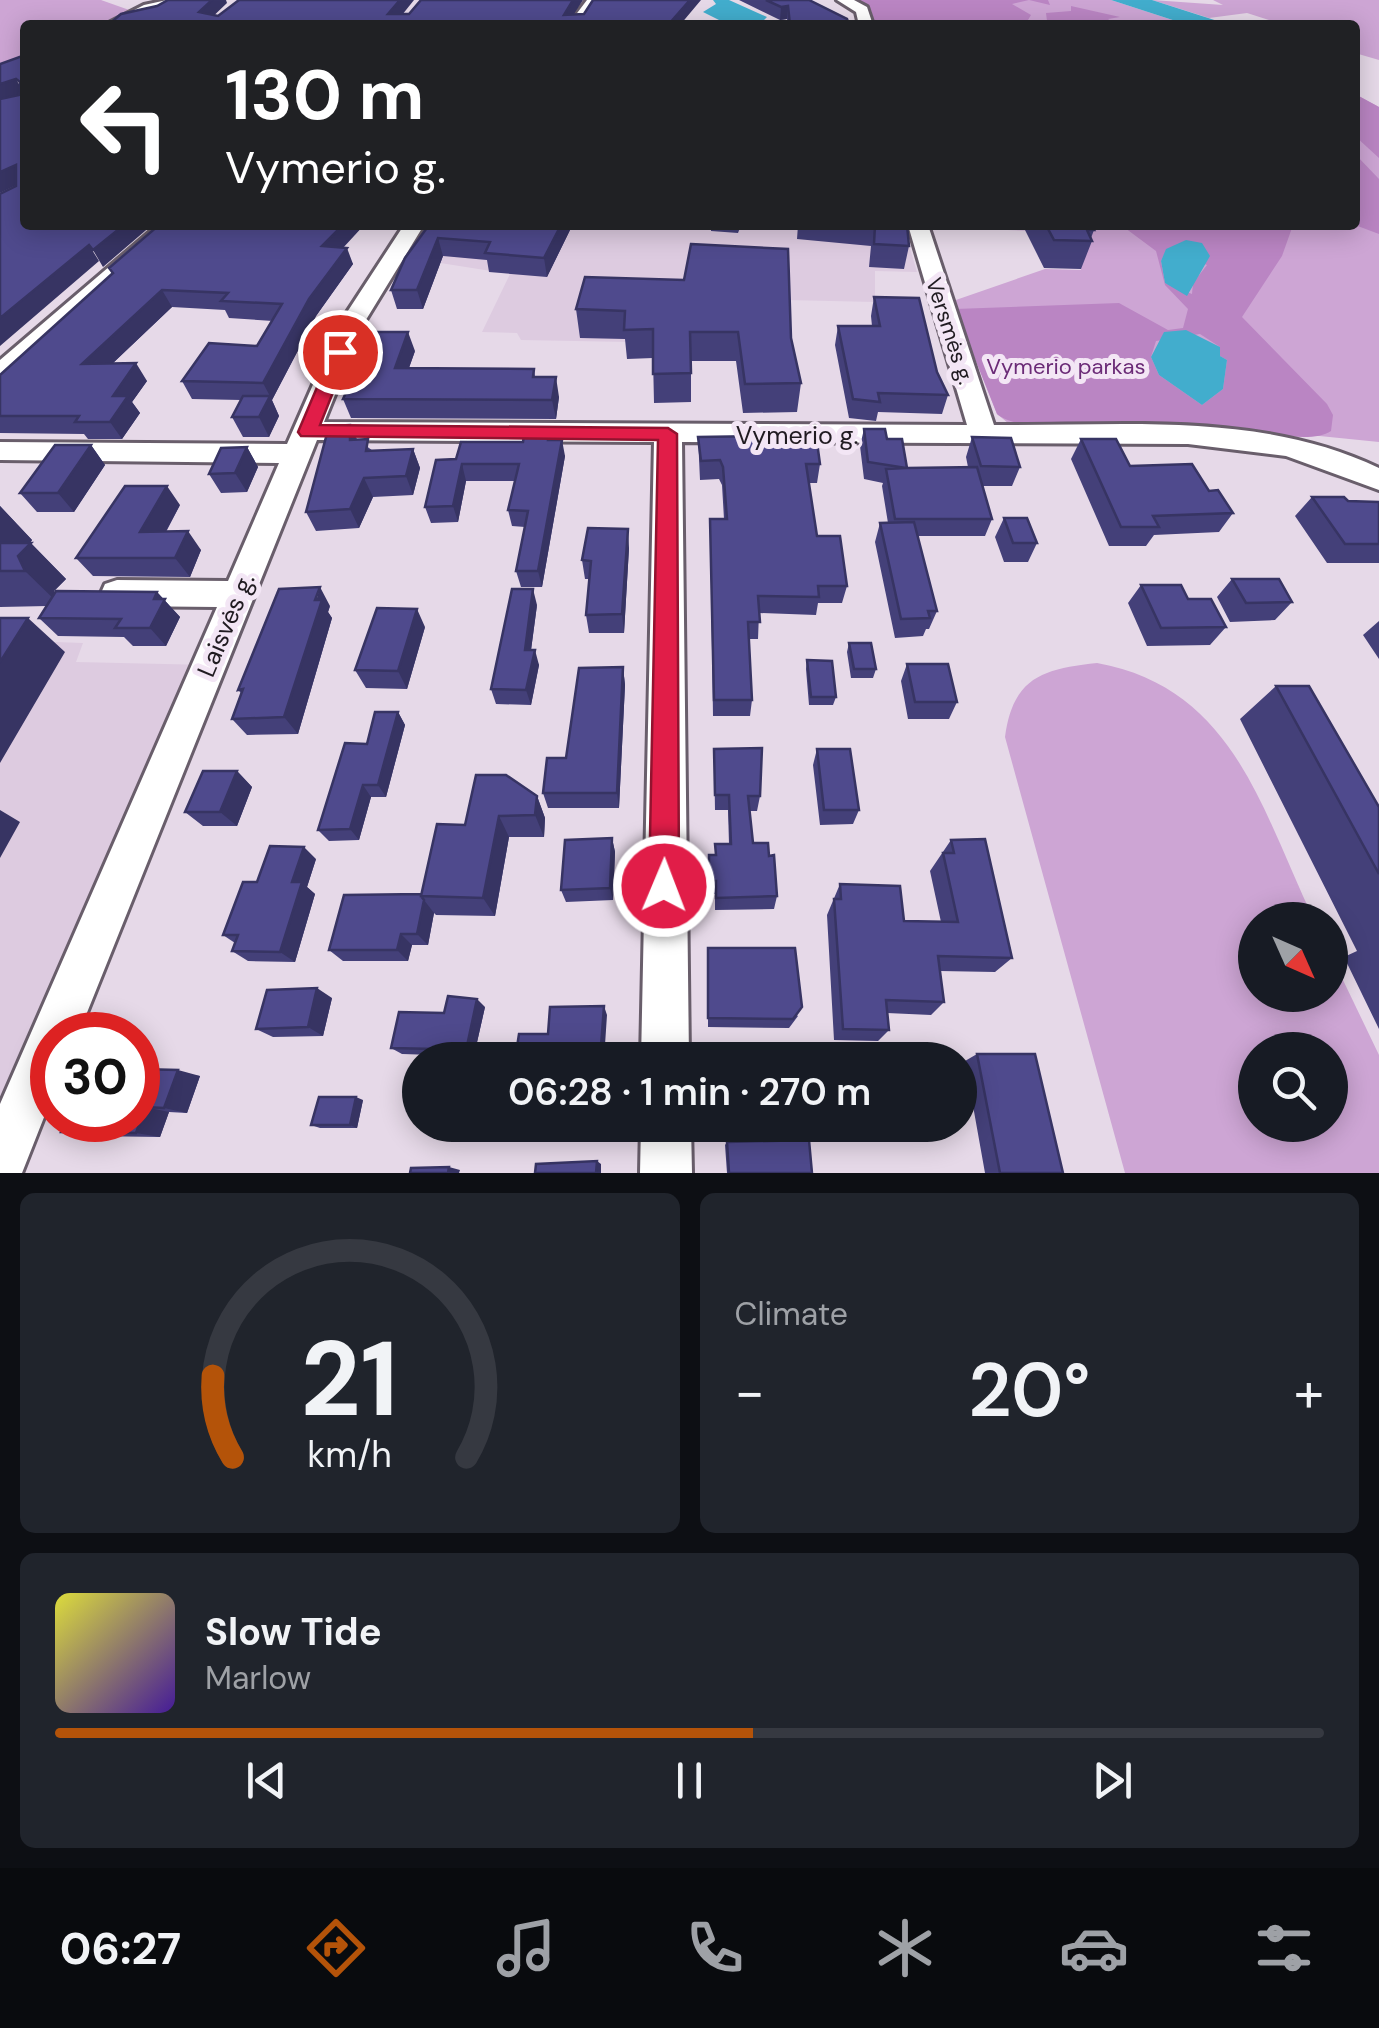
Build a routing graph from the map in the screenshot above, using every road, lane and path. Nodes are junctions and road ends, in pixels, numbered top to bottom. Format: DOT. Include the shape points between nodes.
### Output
graph roads {
  1 [pos="126,0"];
  2 [pos="184,0"];
  3 [pos="594,0"];
  4 [pos="844,0"];
  5 [pos="144,10"];
  6 [pos="123,20"];
  7 [pos="579,20"];
  8 [pos="865,20"];
  9 [pos="164,230"];
  10 [pos="411,230"];
  11 [pos="920,230"];
  12 [pos="0,373"];
  13 [pos="668,434"];
  14 [pos="984,436"];
  15 [pos="303,443"];
  16 [pos="0,451"];
  17 [pos="1379,480"];
  18 [pos="91,593"];
  19 [pos="239,594"];
  20 [pos="63,1012"];
  21 [pos="665,1042"];
  22 [pos="30,1092"];
  23 [pos="666,1142"];
  24 [pos="0,1164"];
  25 [pos="666,1173"];
  1 -- 5 [label="street"];
  2 -- 5 [label="street"];
  3 -- 7 [label="street"];
  4 -- 8 [label="street" via="862,10"];
  5 -- 6 [label="street"];
  9 -- 12 [label="street"];
  10 -- 15 [label="street, Laisvės g." via="352,323"];
  11 -- 14 [label="street, Versmės g."];
  13 -- 14 [label="street, Vymerio g."];
  13 -- 15 [label="street, Vymerio g."];
  13 -- 21 [label="street"];
  14 -- 17 [label="street, Vymerio g." via="1188,435 1286,445"];
  15 -- 16 [label="street, Vymerio g."];
  15 -- 19 [label="street, Laisvės g."];
  18 -- 19 [label="street"];
  19 -- 20 [label="street, Laisvės g."];
  22 -- 24 [label="street, Laisvės g."];
  23 -- 25 [label="street"];
}
